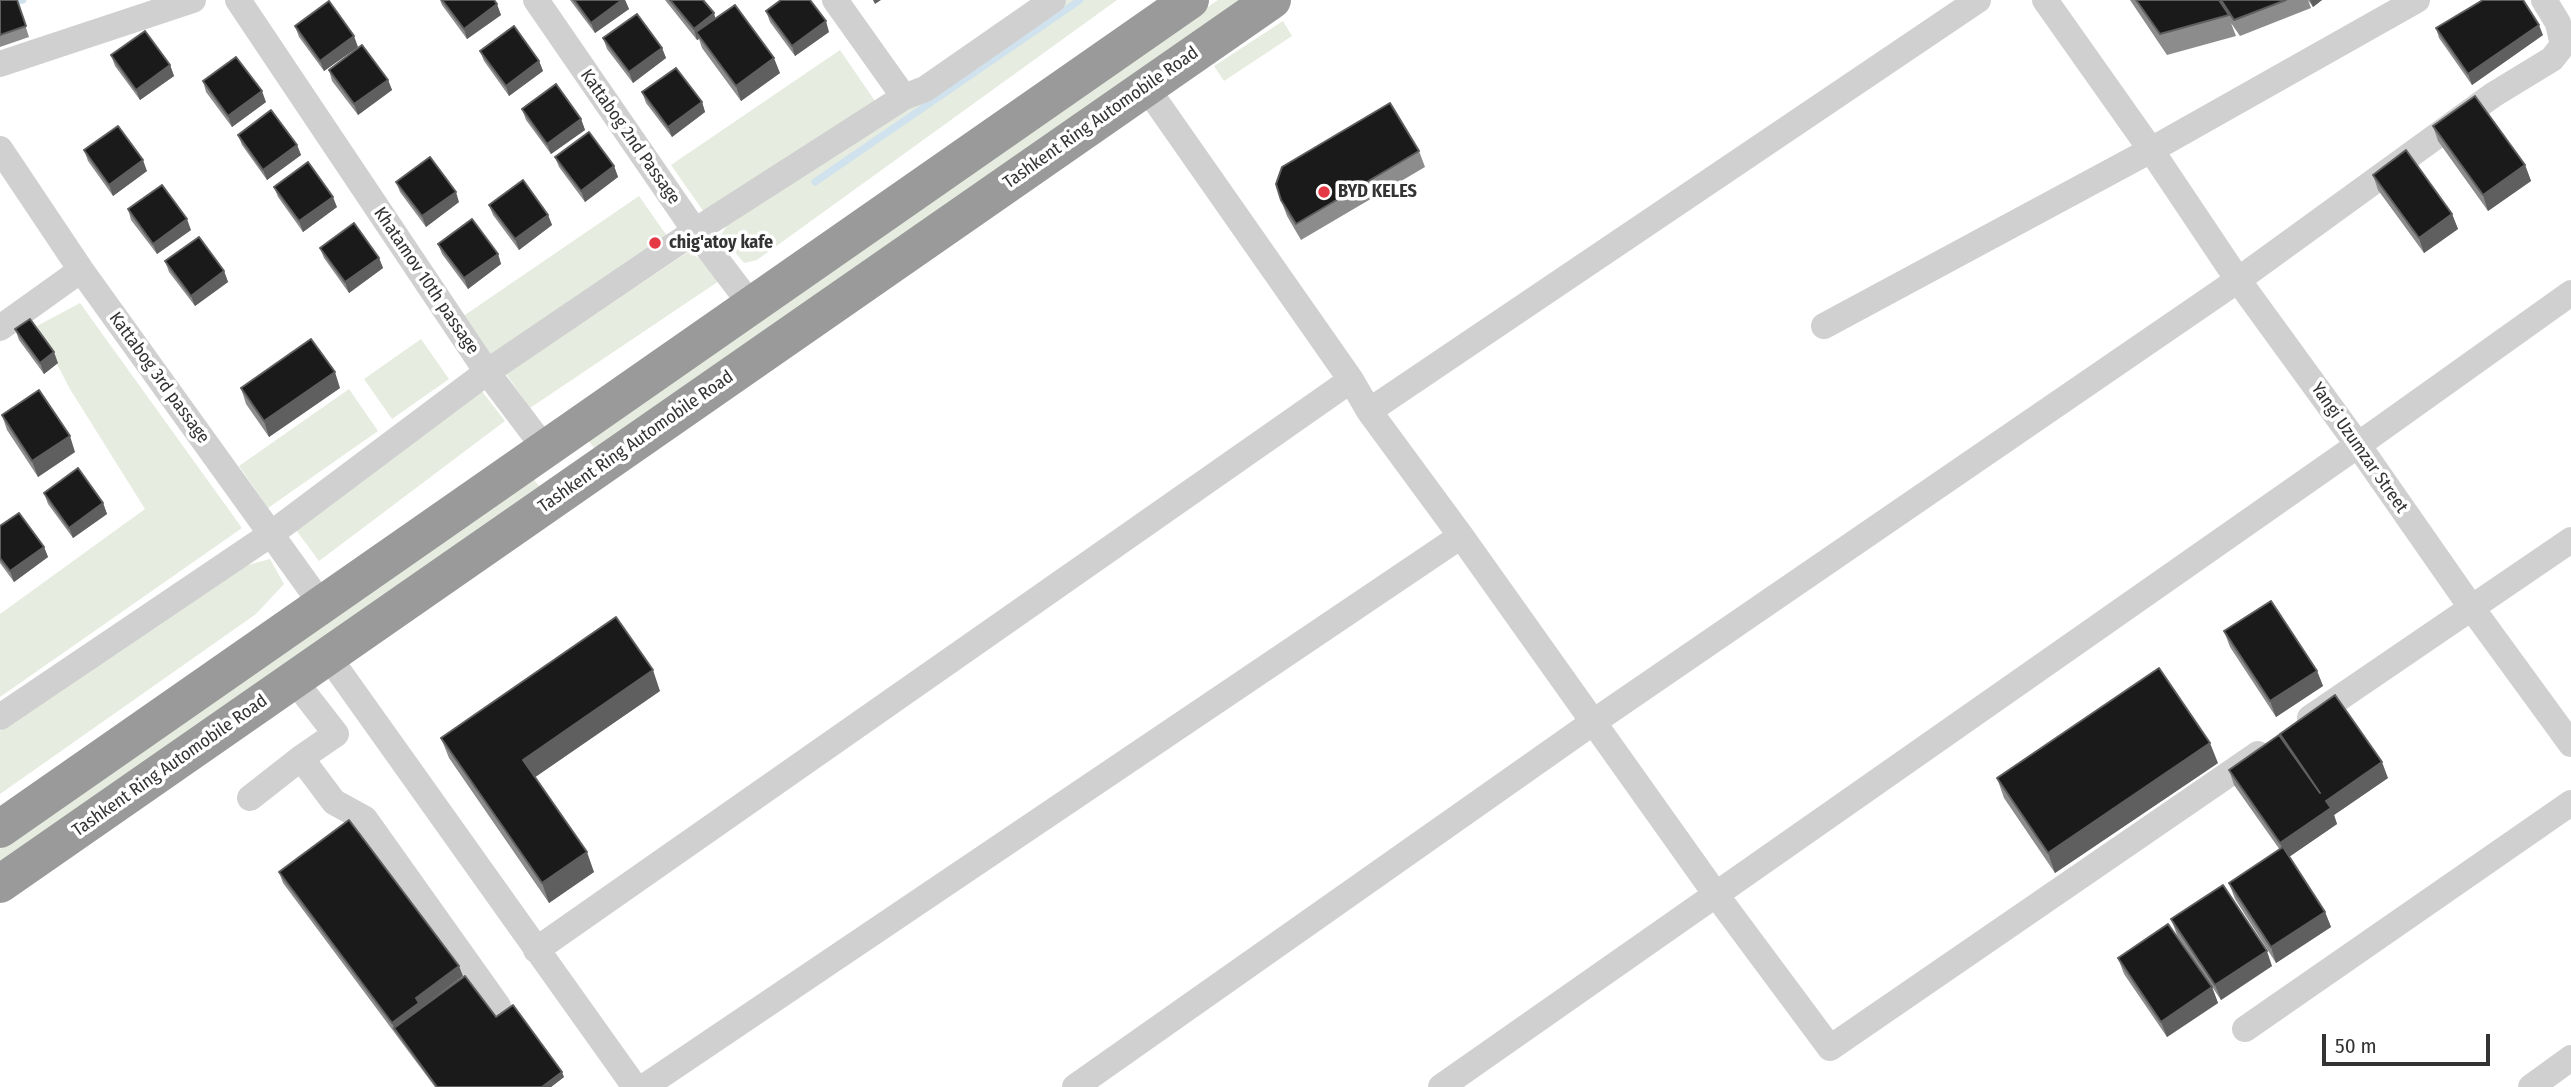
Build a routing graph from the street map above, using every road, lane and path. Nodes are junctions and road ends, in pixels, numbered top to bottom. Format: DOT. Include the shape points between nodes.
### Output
graph roads {
  1 [pos="193,0"];
  2 [pos="238,0"];
  3 [pos="536,0"];
  4 [pos="835,0"];
  5 [pos="1054,0"];
  6 [pos="1190,0"];
  7 [pos="1272,0"];
  8 [pos="1978,0"];
  9 [pos="2045,0"];
  10 [pos="2417,0"];
  11 [pos="2544,0"];
  12 [pos="0,64"];
  13 [pos="1146,87"];
  14 [pos="904,97"];
  15 [pos="0,149"];
  16 [pos="2151,150"];
  17 [pos="695,231"];
  18 [pos="81,270"];
  19 [pos="2238,280"];
  20 [pos="2571,293"];
  21 [pos="752,306"];
  22 [pos="1824,326"];
  23 [pos="0,328"];
  24 [pos="487,372"];
  25 [pos="1351,380"];
  26 [pos="1369,411"];
  27 [pos="2358,445"];
  28 [pos="546,450"];
  29 [pos="572,487"];
  30 [pos="271,534"];
  31 [pos="1461,536"];
  32 [pos="2571,540"];
  33 [pos="322,605"];
  34 [pos="2471,607"];
  35 [pos="328,656"];
  36 [pos="294,680"];
  37 [pos="0,717"];
  38 [pos="1592,723"];
  39 [pos="2571,744"];
  40 [pos="301,758"];
  41 [pos="250,798"];
  42 [pos="2571,803"];
  43 [pos="0,829"];
  44 [pos="0,884"];
  45 [pos="1717,896"];
  46 [pos="536,950"];
  47 [pos="498,1006"];
  48 [pos="2245,1029"];
  49 [pos="2571,1058"];
  50 [pos="635,1087"];
  51 [pos="644,1087"];
  52 [pos="1075,1087"];
  53 [pos="1441,1087"];
  54 [pos="2531,1087"];
  1 -- 12 [label="street"];
  2 -- 24 [label="street, Khatamov 10th passage"];
  3 -- 17 [label="street, Kattabog 2nd Passage"];
  4 -- 14 [label="street"];
  5 -- 14 [label="street" via="925,89"];
  6 -- 21 [label="highway"];
  7 -- 13 [label="highway, Tashkent Ring Automobile Road"];
  8 -- 26 [label="street"];
  9 -- 16 [label="street, Yangi Uzumzar Street"];
  10 -- 16 [label="street"];
  11 -- 19 [label="street" via="2563,44 2552,59 2482,103"];
  13 -- 25 [label="street"];
  13 -- 29 [label="highway, Tashkent Ring Automobile Road"];
  14 -- 17 [label="street"];
  15 -- 18 [label="street, Kattabog 3rd passage"];
  16 -- 19 [label="street, Yangi Uzumzar Street"];
  16 -- 22 [label="street"];
  17 -- 21 [label="street, Kattabog 2nd Passage"];
  17 -- 24 [label="street"];
  18 -- 23 [label="street"];
  18 -- 30 [label="street, Kattabog 3rd passage"];
  19 -- 27 [label="street, Yangi Uzumzar Street"];
  19 -- 38 [label="street"];
  20 -- 27 [label="street"];
  21 -- 28 [label="highway"];
  24 -- 28 [label="street"];
  24 -- 30 [label="street, Khatamov 10th passage"];
  25 -- 26 [label="street"];
  25 -- 46 [label="street"];
  26 -- 31 [label="street"];
  27 -- 34 [label="street, Yangi Uzumzar Street"];
  27 -- 45 [label="street"];
  28 -- 29 [label="highway"];
  28 -- 33 [label="highway"];
  29 -- 35 [label="highway, Tashkent Ring Automobile Road"];
  30 -- 33 [label="street, Kattabog 3rd passage"];
  30 -- 37 [label="street, Khatamov 10th passage"];
  31 -- 38 [label="street"];
  31 -- 51 [label="street"];
  32 -- 34 [label="street"];
  33 -- 43 [label="highway"];
  34 -- 39 [label="street, Yangi Uzumzar Street"];
  34 -- 45 [label="street" via="1830,1048"];
  35 -- 36 [label="highway, Tashkent Ring Automobile Road"];
  35 -- 46 [label="street"];
  36 -- 40 [label="street" via="336,734"];
  36 -- 44 [label="highway, Tashkent Ring Automobile Road"];
  38 -- 45 [label="street"];
  38 -- 52 [label="street"];
  40 -- 41 [label="street"];
  40 -- 47 [label="street" via="334,802 366,819"];
  42 -- 48 [label="street"];
  45 -- 53 [label="street"];
  46 -- 50 [label="street"];
  49 -- 54 [label="street"];
}
